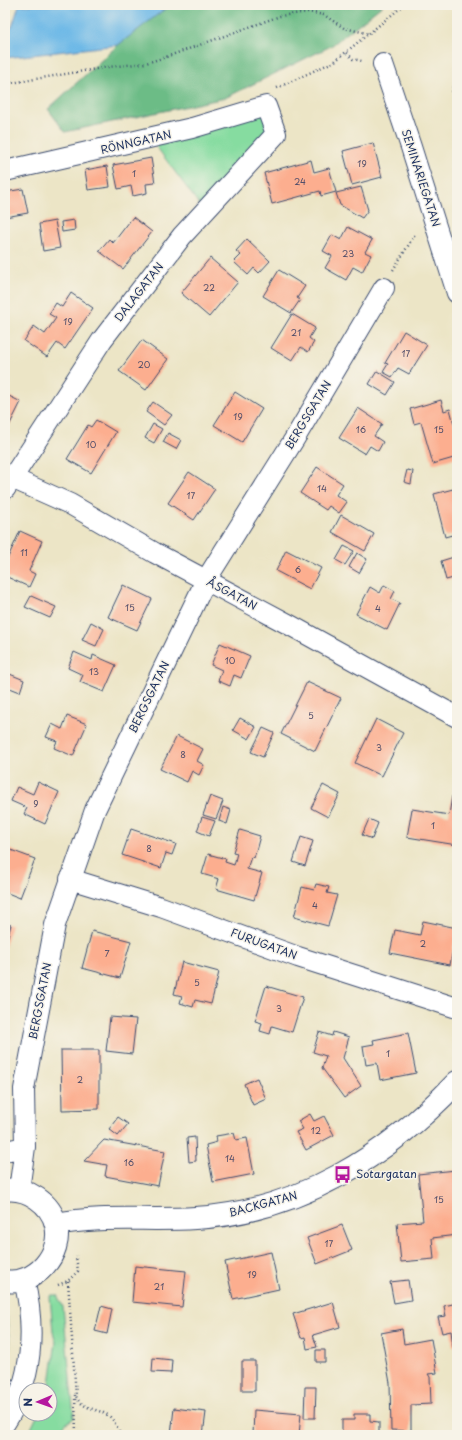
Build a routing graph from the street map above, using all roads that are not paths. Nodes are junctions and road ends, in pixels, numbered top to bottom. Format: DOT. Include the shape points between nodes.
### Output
graph roads {
  1 [pos="383,64"];
  2 [pos="266,106"];
  3 [pos="5,171"];
  4 [pos="384,288"];
  5 [pos="457,293"];
  6 [pos="7,481"];
  7 [pos="206,580"];
  8 [pos="457,717"];
  9 [pos="70,879"];
  10 [pos="457,1008"];
  11 [pos="454,1090"];
  12 [pos="25,1147"];
  13 [pos="5,1151"];
  14 [pos="12,1190"];
  15 [pos="56,1224"];
  16 [pos="14,1280"];
  17 [pos="5,1423"];
  1 -- 5 [label="street, SEMINARIEGATAN"];
  2 -- 3 [label="street, RÖNNGATAN" via="192,128"];
  2 -- 6 [label="street, DALAGATAN" via="276,134 182,236 102,340"];
  4 -- 7 [label="street, BERGSGATAN" via="295,438"];
  6 -- 7 [label="street, ÅSGATAN" via="70,504"];
  7 -- 8 [label="street, ÅSGATAN"];
  7 -- 9 [label="street, BERGSGATAN" via="95,810"];
  9 -- 10 [label="street, FURUGATAN" via="161,907 298,957"];
  9 -- 12 [label="street, BERGSGATAN" via="55,925 24,1089"];
  11 -- 15 [label="street, BACKGATAN" via="397,1138 358,1165 320,1187 287,1200 215,1217 89,1219"];
  12 -- 13 [label="street"];
  12 -- 14 [label="street"];
  14 -- 15 [label="street" via="29,1193 39,1199 50,1211"];
  15 -- 16 [label="street" via="57,1238 51,1258 38,1273"];
  16 -- 17 [label="street" via="29,1303 30,1348 23,1389"];
}
